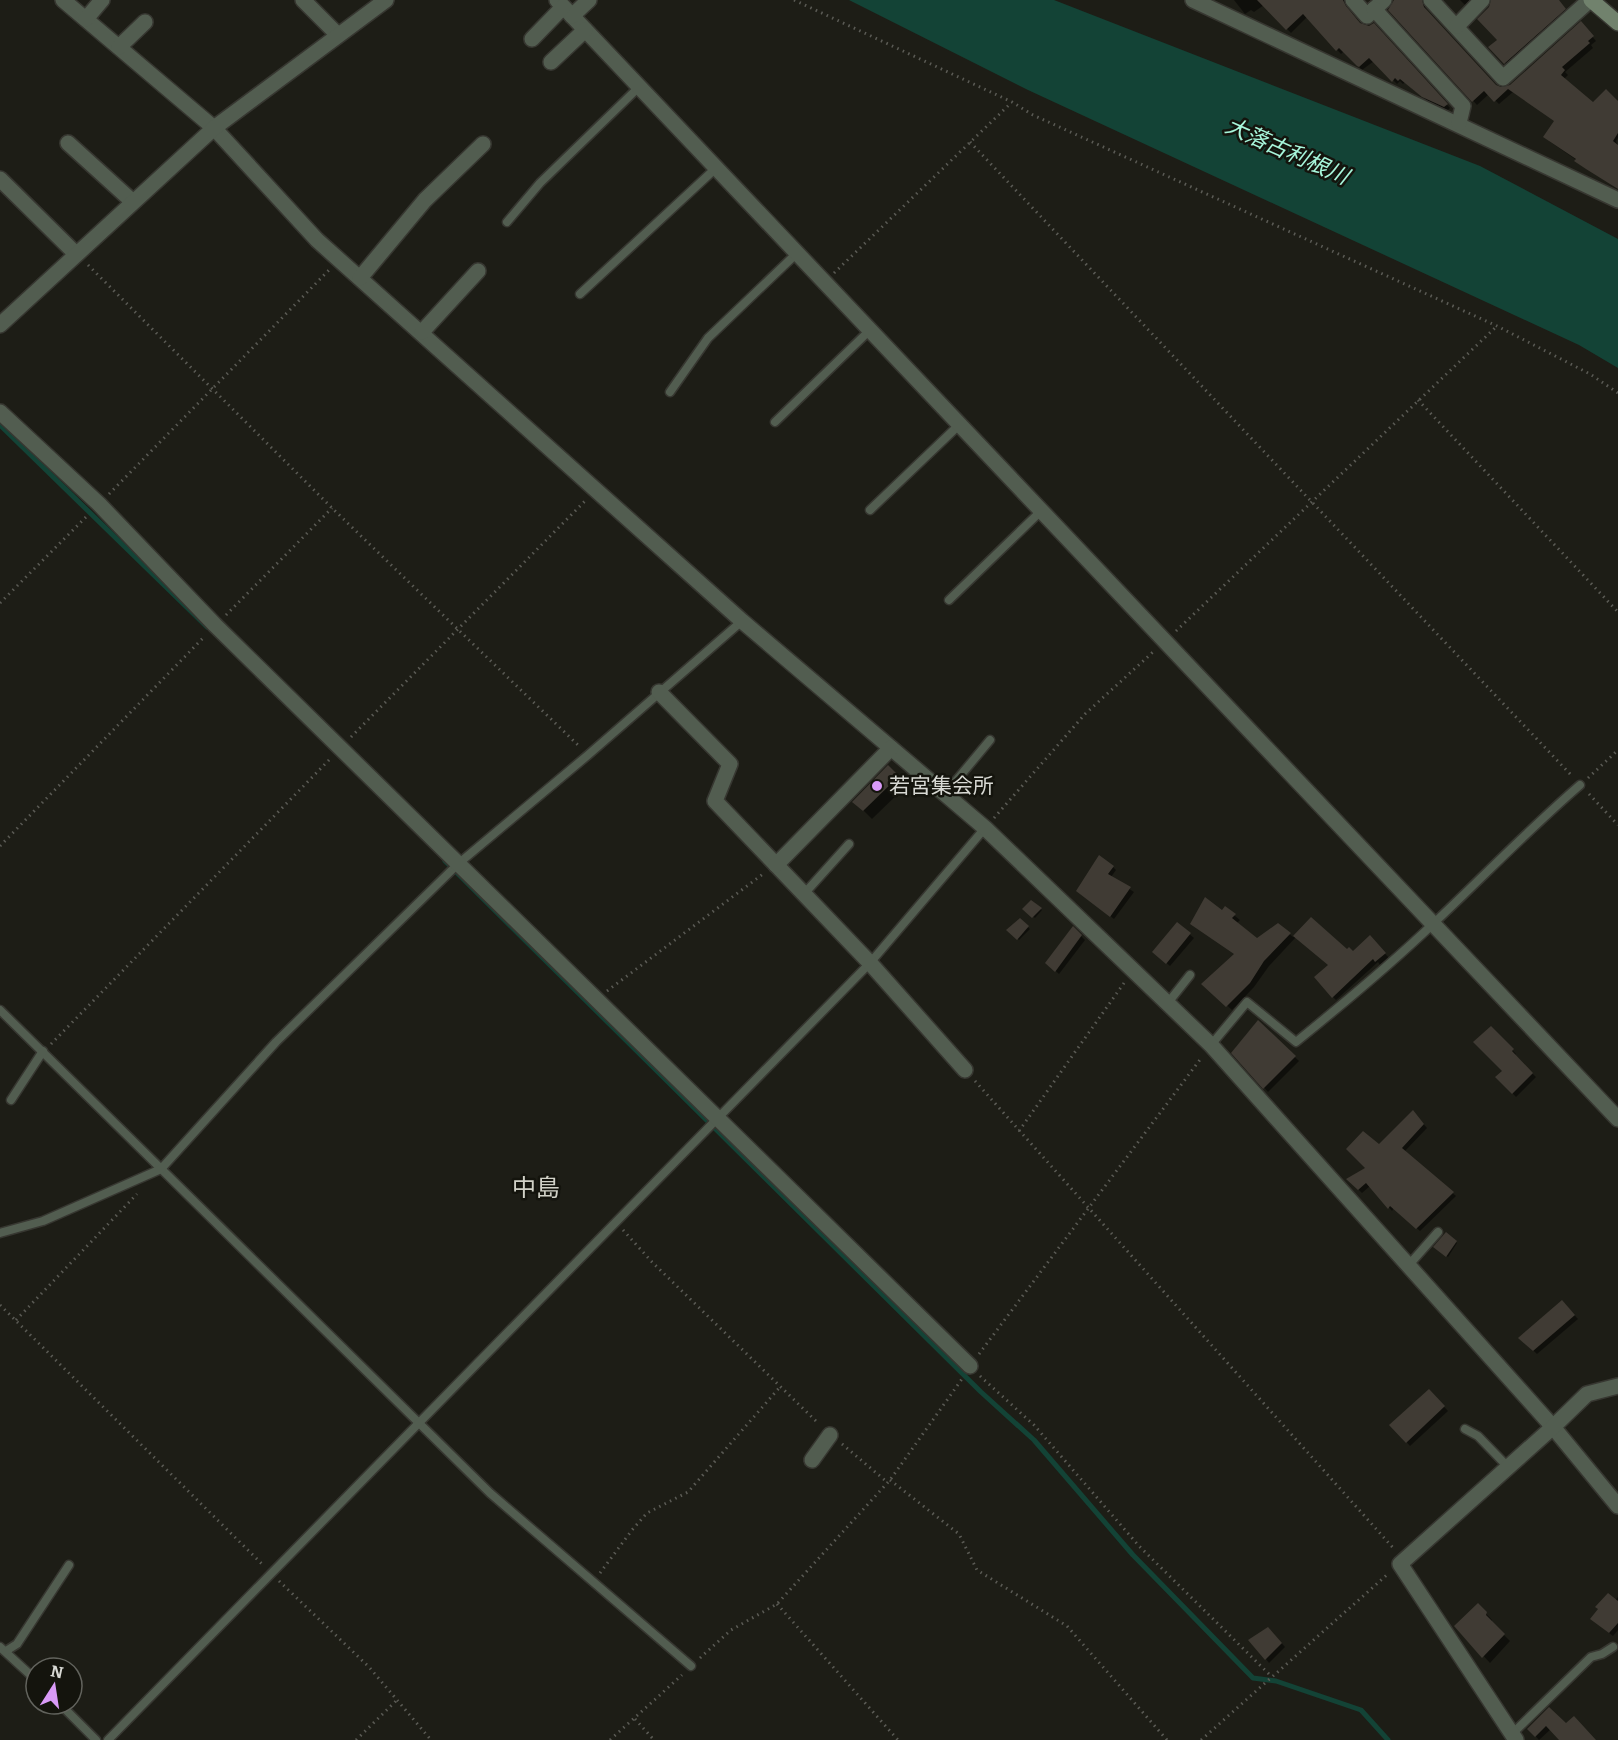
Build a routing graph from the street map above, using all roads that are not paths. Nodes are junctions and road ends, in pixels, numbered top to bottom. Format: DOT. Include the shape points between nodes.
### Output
graph roads {
  1 [pos="63,0"];
  2 [pos="102,0"];
  3 [pos="303,0"];
  4 [pos="386,0"];
  5 [pos="589,0"];
  6 [pos="1193,0"];
  7 [pos="1353,0"];
  8 [pos="1431,0"];
  9 [pos="1482,0"];
  10 [pos="1591,0"];
  11 [pos="1379,4"];
  12 [pos="564,8"];
  13 [pos="86,19"];
  14 [pos="145,22"];
  15 [pos="1618,23"];
  16 [pos="1457,26"];
  17 [pos="585,30"];
  18 [pos="338,35"];
  19 [pos="532,39"];
  20 [pos="119,47"];
  21 [pos="551,62"];
  22 [pos="639,87"];
  23 [pos="1459,123"];
  24 [pos="214,128"];
  25 [pos="68,143"];
  26 [pos="483,144"];
  27 [pos="716,168"];
  28 [pos="0,179"];
  29 [pos="1618,200"];
  30 [pos="133,202"];
  31 [pos="507,222"];
  32 [pos="797,253"];
  33 [pos="76,254"];
  34 [pos="478,271"];
  35 [pos="360,278"];
  36 [pos="580,294"];
  37 [pos="0,325"];
  38 [pos="870,330"];
  39 [pos="422,332"];
  40 [pos="670,392"];
  41 [pos="0,411"];
  42 [pos="775,422"];
  43 [pos="960,425"];
  44 [pos="870,510"];
  45 [pos="1041,511"];
  46 [pos="949,600"];
  47 [pos="742,621"];
  48 [pos="659,692"];
  49 [pos="990,740"];
  50 [pos="891,748"];
  51 [pos="1580,785"];
  52 [pos="945,794"];
  53 [pos="985,828"];
  54 [pos="849,844"];
  55 [pos="458,864"];
  56 [pos="776,865"];
  57 [pos="804,894"];
  58 [pos="1434,924"];
  59 [pos="870,963"];
  60 [pos="1190,975"];
  61 [pos="1167,1004"];
  62 [pos="0,1010"];
  63 [pos="1211,1045"];
  64 [pos="43,1051"];
  65 [pos="965,1070"];
  66 [pos="11,1100"];
  67 [pos="718,1118"];
  68 [pos="1618,1119"];
  69 [pos="161,1169"];
  70 [pos="1438,1232"];
  71 [pos="0,1233"];
  72 [pos="1408,1266"];
  73 [pos="970,1366"];
  74 [pos="1618,1386"];
  75 [pos="419,1423"];
  76 [pos="1553,1427"];
  77 [pos="1465,1429"];
  78 [pos="830,1435"];
  79 [pos="812,1460"];
  80 [pos="1508,1467"];
  81 [pos="1618,1506"];
  82 [pos="69,1565"];
  83 [pos="1613,1647"];
  84 [pos="3,1649"];
  85 [pos="692,1666"];
  86 [pos="24,1669"];
  87 [pos="72,1716"];
  88 [pos="1514,1737"];
  89 [pos="96,1740"];
  90 [pos="108,1740"];
  1 -- 13 [label="street"];
  2 -- 13 [label="street"];
  3 -- 18 [label="street"];
  4 -- 18 [label="street"];
  5 -- 12 [label="street"];
  6 -- 23 [label="street"];
  7 -- 11 [label="street" via="1366,16"];
  8 -- 16 [label="street"];
  9 -- 16 [label="street"];
  10 -- 15 [label="main road"];
  10 -- 16 [label="street" via="1503,78"];
  11 -- 23 [label="street" via="1463,106"];
  12 -- 17 [label="street"];
  12 -- 19 [label="street"];
  13 -- 20 [label="street"];
  14 -- 20 [label="street"];
  17 -- 21 [label="street"];
  17 -- 22 [label="street"];
  18 -- 24 [label="street"];
  20 -- 24 [label="street"];
  22 -- 27 [label="street"];
  22 -- 31 [label="lane" via="540,183"];
  23 -- 29 [label="street"];
  24 -- 30 [label="street"];
  24 -- 35 [label="street" via="317,240"];
  25 -- 30 [label="street"];
  26 -- 35 [label="street" via="425,200"];
  27 -- 32 [label="street"];
  27 -- 36 [label="lane"];
  28 -- 33 [label="street"];
  30 -- 33 [label="street"];
  32 -- 38 [label="street"];
  32 -- 40 [label="lane" via="708,338"];
  33 -- 37 [label="street"];
  34 -- 39 [label="street"];
  35 -- 39 [label="street"];
  38 -- 42 [label="lane"];
  38 -- 43 [label="street"];
  39 -- 47 [label="street"];
  41 -- 55 [label="street" via="99,504 215,625"];
  43 -- 44 [label="lane"];
  43 -- 45 [label="street"];
  45 -- 46 [label="lane"];
  45 -- 58 [label="street"];
  47 -- 48 [label="lane"];
  47 -- 50 [label="street"];
  48 -- 55 [label="lane"];
  48 -- 56 [label="street" via="730,764 715,801"];
  49 -- 52 [label="lane"];
  50 -- 52 [label="street"];
  50 -- 56 [label="street"];
  51 -- 58 [label="lane"];
  52 -- 53 [label="street"];
  53 -- 59 [label="lane"];
  53 -- 61 [label="street"];
  54 -- 57 [label="lane"];
  55 -- 67 [label="street"];
  55 -- 69 [label="lane" via="276,1042"];
  56 -- 57 [label="street"];
  57 -- 59 [label="street"];
  58 -- 63 [label="lane" via="1296,1042 1246,1002"];
  58 -- 68 [label="street"];
  59 -- 65 [label="street"];
  59 -- 67 [label="lane"];
  60 -- 61 [label="lane"];
  61 -- 63 [label="street"];
  62 -- 64 [label="lane"];
  63 -- 72 [label="street"];
  64 -- 66 [label="lane"];
  64 -- 69 [label="lane"];
  67 -- 73 [label="street"];
  67 -- 75 [label="lane"];
  69 -- 71 [label="lane" via="43,1221"];
  69 -- 75 [label="lane"];
  70 -- 72 [label="lane"];
  72 -- 76 [label="street"];
  74 -- 76 [label="street" via="1587,1394"];
  75 -- 85 [label="lane" via="490,1493"];
  75 -- 90 [label="lane"];
  76 -- 80 [label="street"];
  76 -- 81 [label="street"];
  77 -- 80 [label="lane" via="1478,1436"];
  78 -- 79 [label="street"];
  80 -- 88 [label="street" via="1402,1562"];
  82 -- 84 [label="lane" via="16,1644"];
  83 -- 88 [label="lane" via="1591,1657"];
  84 -- 86 [label="lane"];
  87 -- 89 [label="lane"];
}
